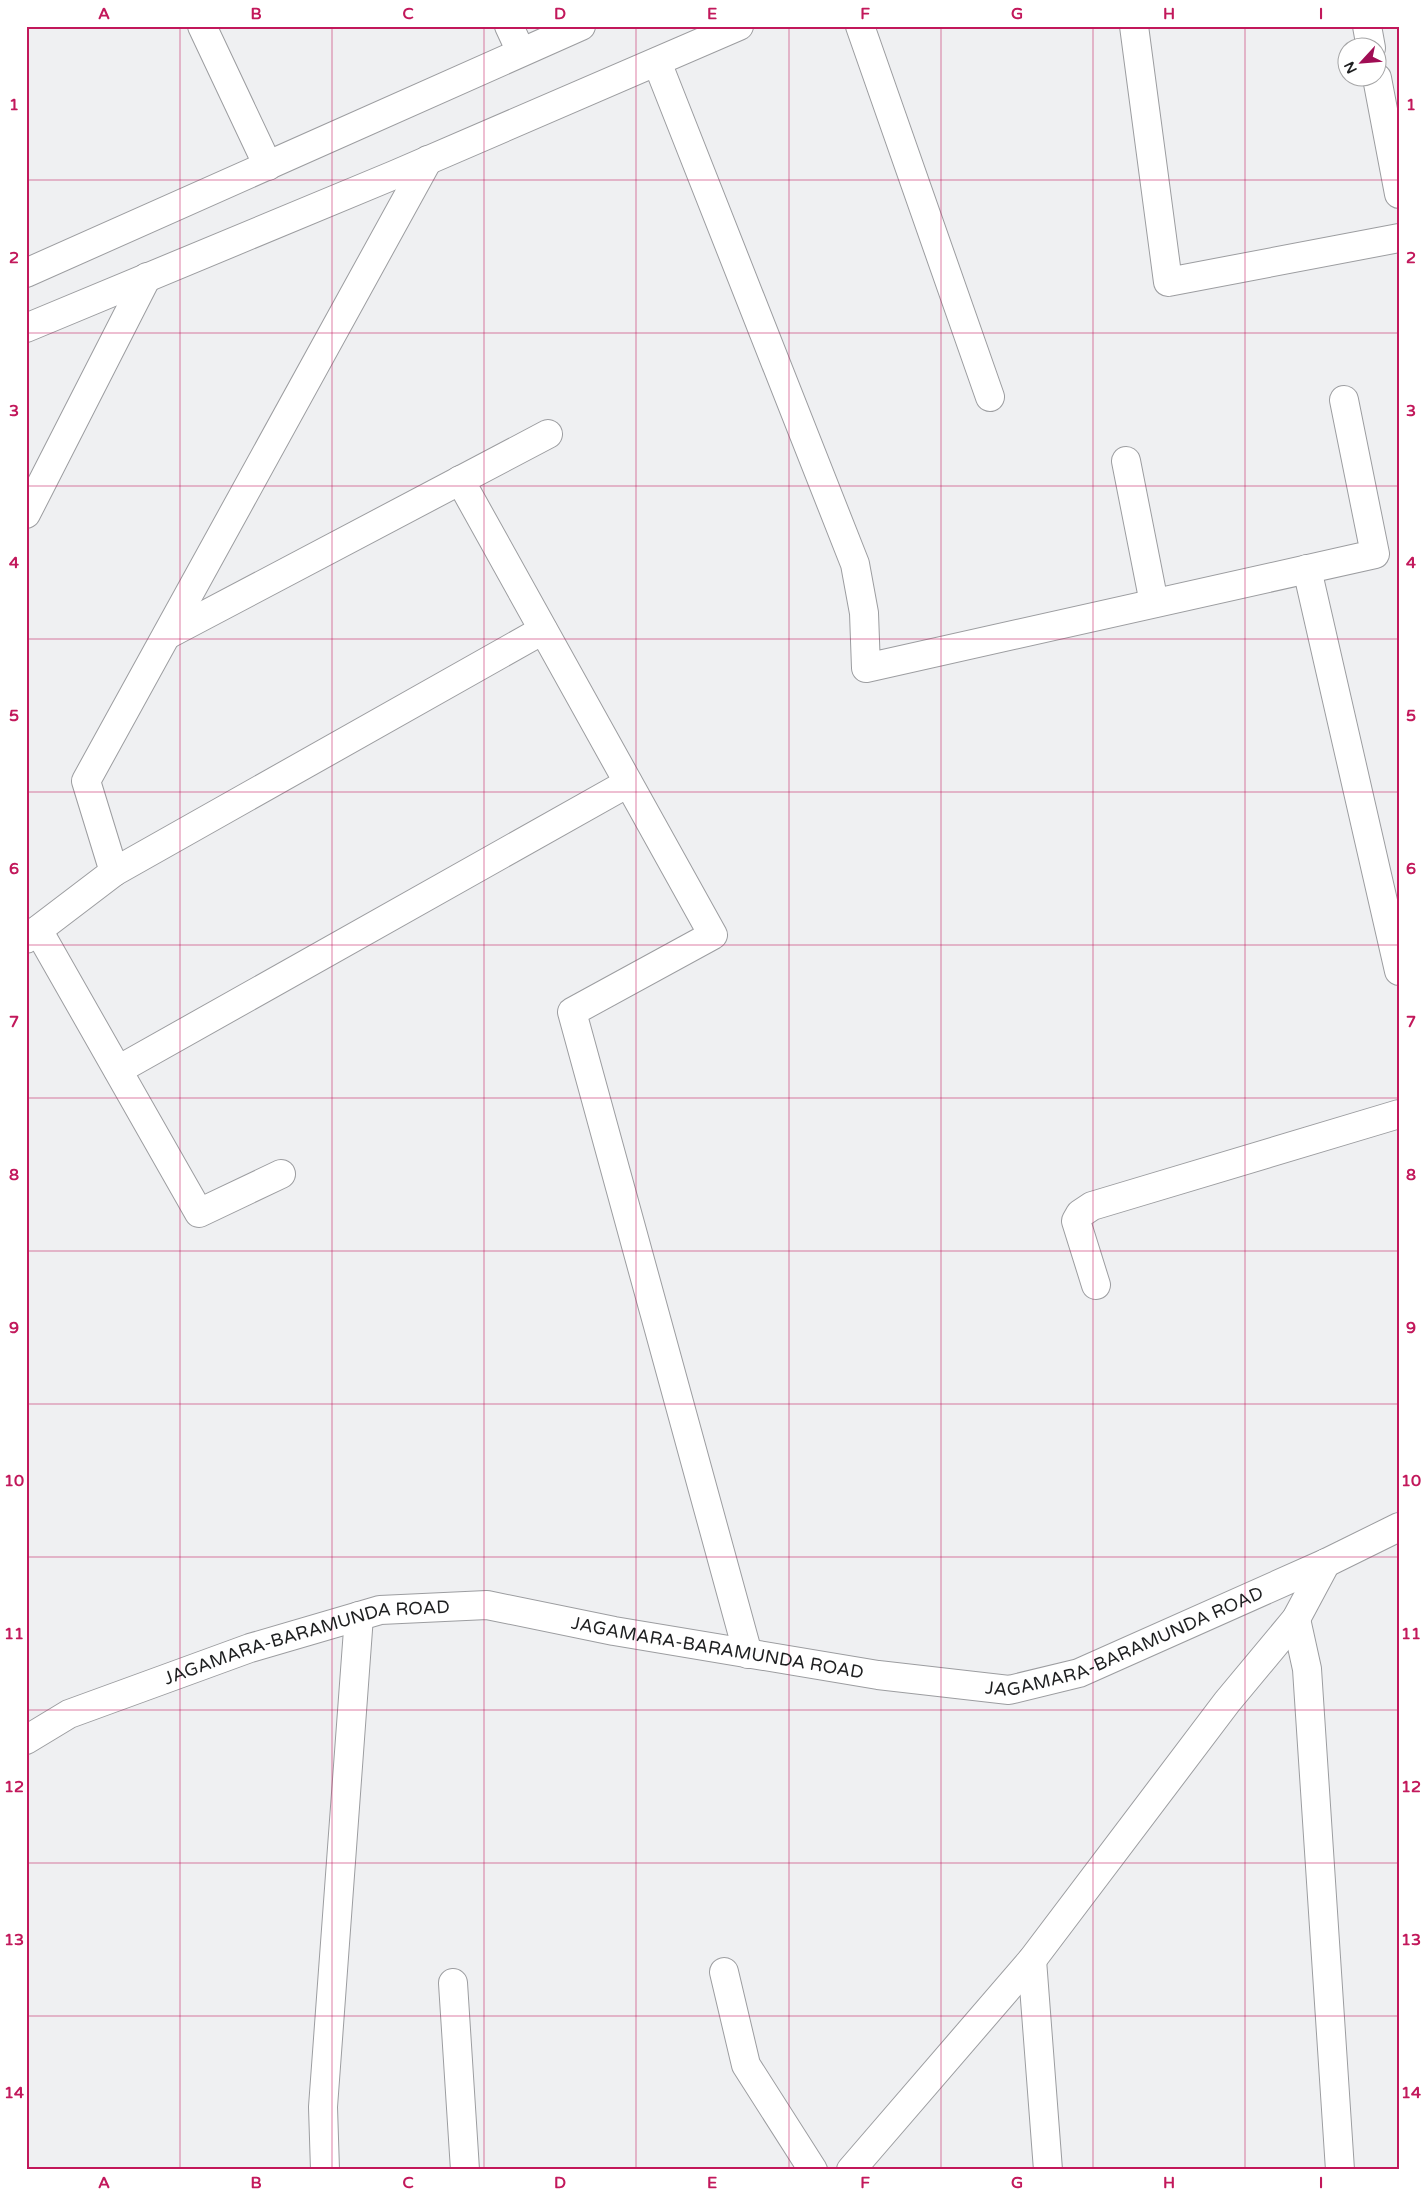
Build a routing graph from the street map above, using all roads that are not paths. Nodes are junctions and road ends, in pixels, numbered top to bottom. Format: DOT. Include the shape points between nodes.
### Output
graph roads {
  1 [pos="202,26"];
  2 [pos="509,26"];
  3 [pos="581,26"];
  4 [pos="739,26"];
  5 [pos="860,26"];
  6 [pos="1134,26"];
  7 [pos="521,52"];
  8 [pos="657,62"];
  9 [pos="1379,88"];
  10 [pos="428,160"];
  11 [pos="268,166"];
  12 [pos="1399,194"];
  13 [pos="1399,238"];
  14 [pos="26,273"];
  15 [pos="147,277"];
  16 [pos="26,328"];
  17 [pos="990,398"];
  18 [pos="1344,400"];
  19 [pos="548,434"];
  20 [pos="1126,460"];
  21 [pos="460,480"];
  22 [pos="26,514"];
  23 [pos="1307,569"];
  24 [pos="1154,603"];
  25 [pos="543,630"];
  26 [pos="166,635"];
  27 [pos="628,783"];
  28 [pos="114,872"];
  29 [pos="32,934"];
  30 [pos="1399,971"];
  31 [pos="118,1070"];
  32 [pos="1399,1114"];
  33 [pos="281,1174"];
  34 [pos="1096,1285"];
  35 [pos="1399,1527"];
  36 [pos="1326,1563"];
  37 [pos="360,1616"];
  38 [pos="1296,1619"];
  39 [pos="748,1654"];
  40 [pos="26,1740"];
  41 [pos="1032,1960"];
  42 [pos="724,1972"];
  43 [pos="453,1983"];
  44 [pos="325,2170"];
  45 [pos="465,2170"];
  46 [pos="813,2170"];
  47 [pos="851,2170"];
  48 [pos="1048,2170"];
  49 [pos="1340,2170"];
  1 -- 11 [label="street"];
  2 -- 7 [label="street"];
  3 -- 7 [label="street"];
  4 -- 8 [label="street"];
  5 -- 17 [label="street"];
  6 -- 13 [label="street" via="1168,282"];
  7 -- 11 [label="street"];
  8 -- 10 [label="street"];
  8 -- 24 [label="street" via="855,564 864,613 866,668"];
  9 -- 12 [label="street"];
  10 -- 15 [label="street"];
  10 -- 26 [label="street"];
  11 -- 14 [label="street"];
  15 -- 16 [label="street"];
  15 -- 22 [label="street"];
  18 -- 23 [label="street" via="1375,554"];
  19 -- 21 [label="street"];
  20 -- 24 [label="street"];
  21 -- 25 [label="street"];
  21 -- 26 [label="street"];
  23 -- 24 [label="street"];
  23 -- 30 [label="street"];
  25 -- 27 [label="street"];
  25 -- 28 [label="street"];
  26 -- 28 [label="street" via="86,781"];
  27 -- 31 [label="street"];
  27 -- 39 [label="street" via="712,935 572,1012"];
  28 -- 29 [label="street"];
  29 -- 31 [label="street"];
  31 -- 33 [label="street" via="199,1213"];
  32 -- 34 [label="street" via="1092,1206 1076,1221"];
  35 -- 36 [label="street, JAGAMARA-BARAMUNDA ROAD"];
  36 -- 38 [label="street"];
  36 -- 39 [label="street, JAGAMARA-BARAMUNDA ROAD" via="1080,1673 1009,1690 878,1675"];
  37 -- 39 [label="street, JAGAMARA-BARAMUNDA ROAD" via="380,1610 487,1605"];
  37 -- 40 [label="street, JAGAMARA-BARAMUNDA ROAD" via="250,1648 69,1714"];
  37 -- 44 [label="street" via="323,2107"];
  38 -- 41 [label="street" via="1227,1702"];
  38 -- 49 [label="street" via="1307,1668"];
  41 -- 47 [label="street"];
  41 -- 48 [label="street"];
  42 -- 46 [label="street" via="746,2065"];
  43 -- 45 [label="street"];
}
